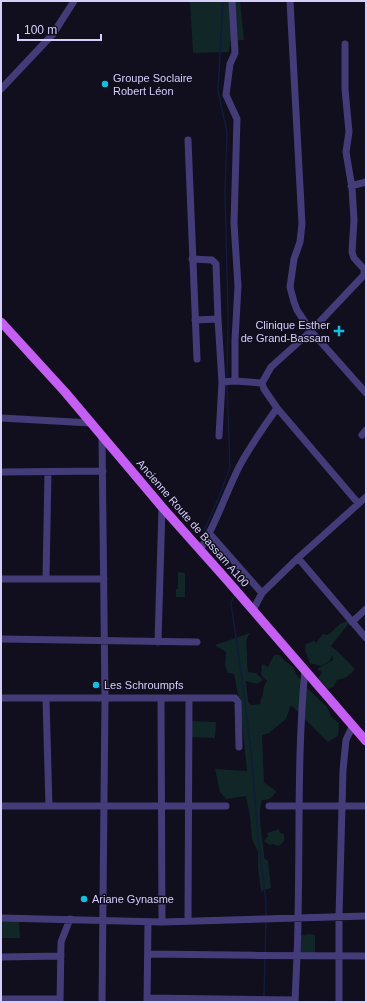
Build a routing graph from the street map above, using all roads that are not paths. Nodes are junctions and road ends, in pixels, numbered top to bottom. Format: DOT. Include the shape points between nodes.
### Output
graph roads {
  1 [pos="74,1"];
  2 [pos="232,1"];
  3 [pos="290,1"];
  4 [pos="345,44"];
  5 [pos="1,89"];
  6 [pos="188,140"];
  7 [pos="366,182"];
  8 [pos="351,186"];
  9 [pos="192,259"];
  10 [pos="218,319"];
  11 [pos="195,320"];
  12 [pos="1,322"];
  13 [pos="311,331"];
  14 [pos="197,359"];
  15 [pos="222,382"];
  16 [pos="235,382"];
  17 [pos="262,383"];
  18 [pos="366,393"];
  19 [pos="277,408"];
  20 [pos="1,418"];
  21 [pos="90,423"];
  22 [pos="219,436"];
  23 [pos="102,437"];
  24 [pos="103,471"];
  25 [pos="1,472"];
  26 [pos="48,472"];
  27 [pos="366,497"];
  28 [pos="358,503"];
  29 [pos="162,507"];
  30 [pos="210,534"];
  31 [pos="200,550"];
  32 [pos="298,558"];
  33 [pos="1,579"];
  34 [pos="46,579"];
  35 [pos="104,579"];
  36 [pos="262,593"];
  37 [pos="366,609"];
  38 [pos="253,610"];
  39 [pos="352,622"];
  40 [pos="366,638"];
  41 [pos="1,639"];
  42 [pos="104,640"];
  43 [pos="158,642"];
  44 [pos="197,642"];
  45 [pos="306,670"];
  46 [pos="1,698"];
  47 [pos="189,698"];
  48 [pos="46,699"];
  49 [pos="105,699"];
  50 [pos="161,699"];
  51 [pos="353,725"];
  52 [pos="366,741"];
  53 [pos="239,747"];
  54 [pos="1,806"];
  55 [pos="49,806"];
  56 [pos="103,806"];
  57 [pos="162,806"];
  58 [pos="188,806"];
  59 [pos="226,806"];
  60 [pos="269,806"];
  61 [pos="299,806"];
  62 [pos="342,806"];
  63 [pos="366,806"];
  64 [pos="339,916"];
  65 [pos="366,916"];
  66 [pos="1,918"];
  67 [pos="298,918"];
  68 [pos="70,919"];
  69 [pos="103,920"];
  70 [pos="188,921"];
  71 [pos="148,922"];
  72 [pos="162,922"];
  73 [pos="148,954"];
  74 [pos="61,956"];
  75 [pos="296,956"];
  76 [pos="338,956"];
  77 [pos="366,956"];
  78 [pos="1,957"];
  79 [pos="1,999"];
  80 [pos="60,1000"];
  81 [pos="147,1000"];
  82 [pos="180,1000"];
  83 [pos="222,1000"];
  84 [pos="29,1001"];
  85 [pos="295,1001"];
  86 [pos="102,1002"];
  87 [pos="339,1002"];
  1 -- 5 [label="street" via="53,34"];
  2 -- 16 [label="street" via="234,53 226,94 237,119 234,223 238,286"];
  3 -- 13 [label="street" via="302,224 290,287 297,310"];
  4 -- 8 [label="street" via="345,89 349,132 346,152"];
  6 -- 9 [label="street"];
  7 -- 8 [label="street"];
  8 -- 13 [label="street" via="354,220 352,252 364,269 364,275"];
  9 -- 10 [label="street" via="212,260 216,264"];
  9 -- 11 [label="street"];
  10 -- 11 [label="street"];
  10 -- 15 [label="street"];
  11 -- 14 [label="street"];
  12 -- 21 [label="main road, Ancienne Route de Bassam A100"];
  13 -- 17 [label="street" via="271,367"];
  13 -- 18 [label="street"];
  15 -- 16 [label="street"];
  15 -- 22 [label="street"];
  16 -- 17 [label="street"];
  17 -- 19 [label="street"];
  19 -- 28 [label="street"];
  19 -- 30 [label="street" via="239,467"];
  20 -- 21 [label="street"];
  21 -- 23 [label="main road, Ancienne Route de Bassam A100"];
  23 -- 24 [label="street"];
  23 -- 29 [label="main road, Ancienne Route de Bassam A100"];
  24 -- 26 [label="street"];
  24 -- 35 [label="street"];
  25 -- 26 [label="street"];
  26 -- 34 [label="street"];
  27 -- 28 [label="street"];
  28 -- 32 [label="street"];
  29 -- 31 [label="main road, Ancienne Route de Bassam A100"];
  29 -- 43 [label="street"];
  30 -- 31 [label="street"];
  30 -- 36 [label="street"];
  31 -- 38 [label="main road, Ancienne Route de Bassam A100"];
  32 -- 36 [label="street"];
  32 -- 39 [label="street"];
  33 -- 34 [label="street"];
  34 -- 35 [label="street"];
  35 -- 42 [label="street"];
  36 -- 38 [label="street"];
  37 -- 39 [label="street"];
  38 -- 45 [label="main road, Ancienne Route de Bassam A100"];
  39 -- 40 [label="street"];
  41 -- 42 [label="street"];
  42 -- 43 [label="street"];
  42 -- 49 [label="street"];
  43 -- 44 [label="street"];
  45 -- 51 [label="main road, Ancienne Route de Bassam A100"];
  45 -- 61 [label="street"];
  46 -- 48 [label="street"];
  47 -- 50 [label="street"];
  47 -- 53 [label="street" via="237,699"];
  47 -- 58 [label="street"];
  48 -- 49 [label="street"];
  48 -- 55 [label="street"];
  49 -- 50 [label="street"];
  49 -- 56 [label="street"];
  50 -- 57 [label="street"];
  51 -- 52 [label="main road, Ancienne Route de Bassam A100"];
  51 -- 62 [label="street" via="344,752"];
  54 -- 55 [label="street"];
  55 -- 56 [label="street"];
  56 -- 57 [label="street"];
  56 -- 69 [label="street"];
  57 -- 58 [label="street"];
  57 -- 72 [label="street"];
  58 -- 59 [label="street"];
  58 -- 70 [label="street"];
  60 -- 61 [label="street"];
  61 -- 62 [label="street"];
  61 -- 67 [label="street"];
  62 -- 63 [label="street"];
  62 -- 64 [label="street"];
  64 -- 65 [label="street"];
  64 -- 67 [label="street"];
  64 -- 76 [label="street"];
  66 -- 68 [label="street"];
  67 -- 70 [label="street"];
  67 -- 75 [label="street"];
  68 -- 69 [label="street"];
  68 -- 74 [label="street" via="62,938"];
  69 -- 71 [label="street"];
  69 -- 86 [label="street"];
  70 -- 72 [label="street"];
  71 -- 72 [label="street"];
  71 -- 73 [label="street"];
  73 -- 75 [label="street"];
  73 -- 81 [label="street"];
  74 -- 78 [label="street"];
  74 -- 80 [label="street"];
  75 -- 76 [label="street"];
  75 -- 85 [label="street"];
  76 -- 77 [label="street"];
  76 -- 87 [label="street"];
  79 -- 84 [label="street"];
  80 -- 84 [label="street"];
  81 -- 82 [label="street"];
  82 -- 83 [label="street"];
  83 -- 85 [label="street"];
}
